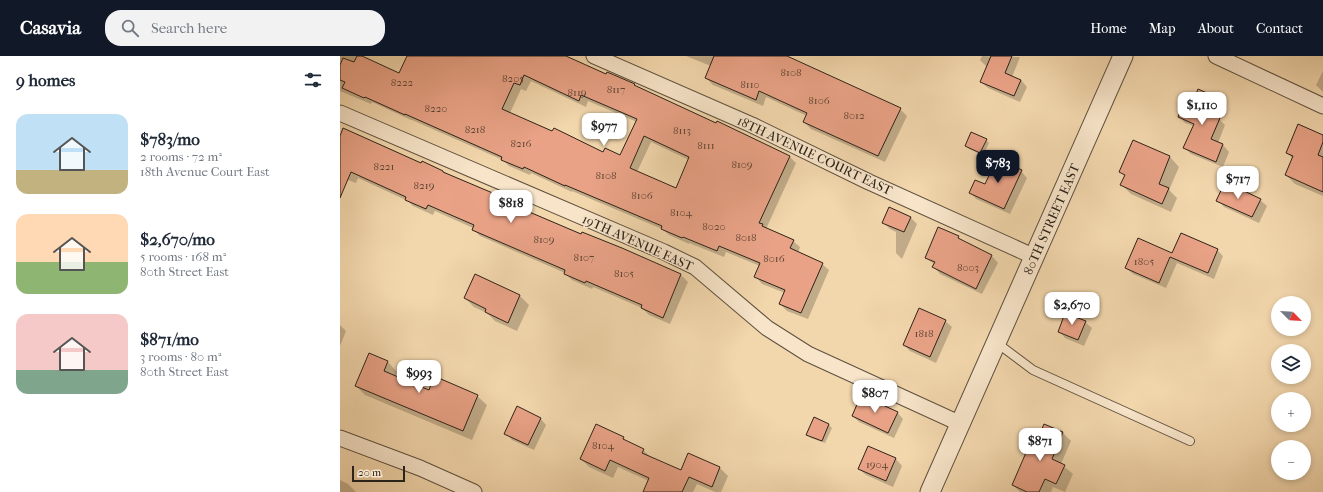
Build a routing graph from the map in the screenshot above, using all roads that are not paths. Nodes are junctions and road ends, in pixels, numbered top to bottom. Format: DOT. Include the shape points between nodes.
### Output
graph roads {
  1 [pos="594,56"];
  2 [pos="1123,56"];
  3 [pos="1216,56"];
  4 [pos="1323,106"];
  5 [pos="340,113"];
  6 [pos="1035,257"];
  7 [pos="997,343"];
  8 [pos="961,424"];
  9 [pos="340,438"];
  10 [pos="1190,441"];
  11 [pos="474,492"];
  12 [pos="930,492"];
  1 -- 6 [label="street, 18TH AVENUE COURT EAST" via="752,125 869,182"];
  2 -- 6 [label="street, 80TH STREET EAST"];
  3 -- 4 [label="street"];
  5 -- 8 [label="street, 19TH AVENUE EAST" via="695,267 767,328 808,354"];
  6 -- 7 [label="street, 80TH STREET EAST"];
  7 -- 8 [label="street, 80TH STREET EAST"];
  7 -- 10 [label="lane" via="1033,370"];
  8 -- 12 [label="street, 80TH STREET EAST"];
  9 -- 11 [label="street" via="420,468"];
}
